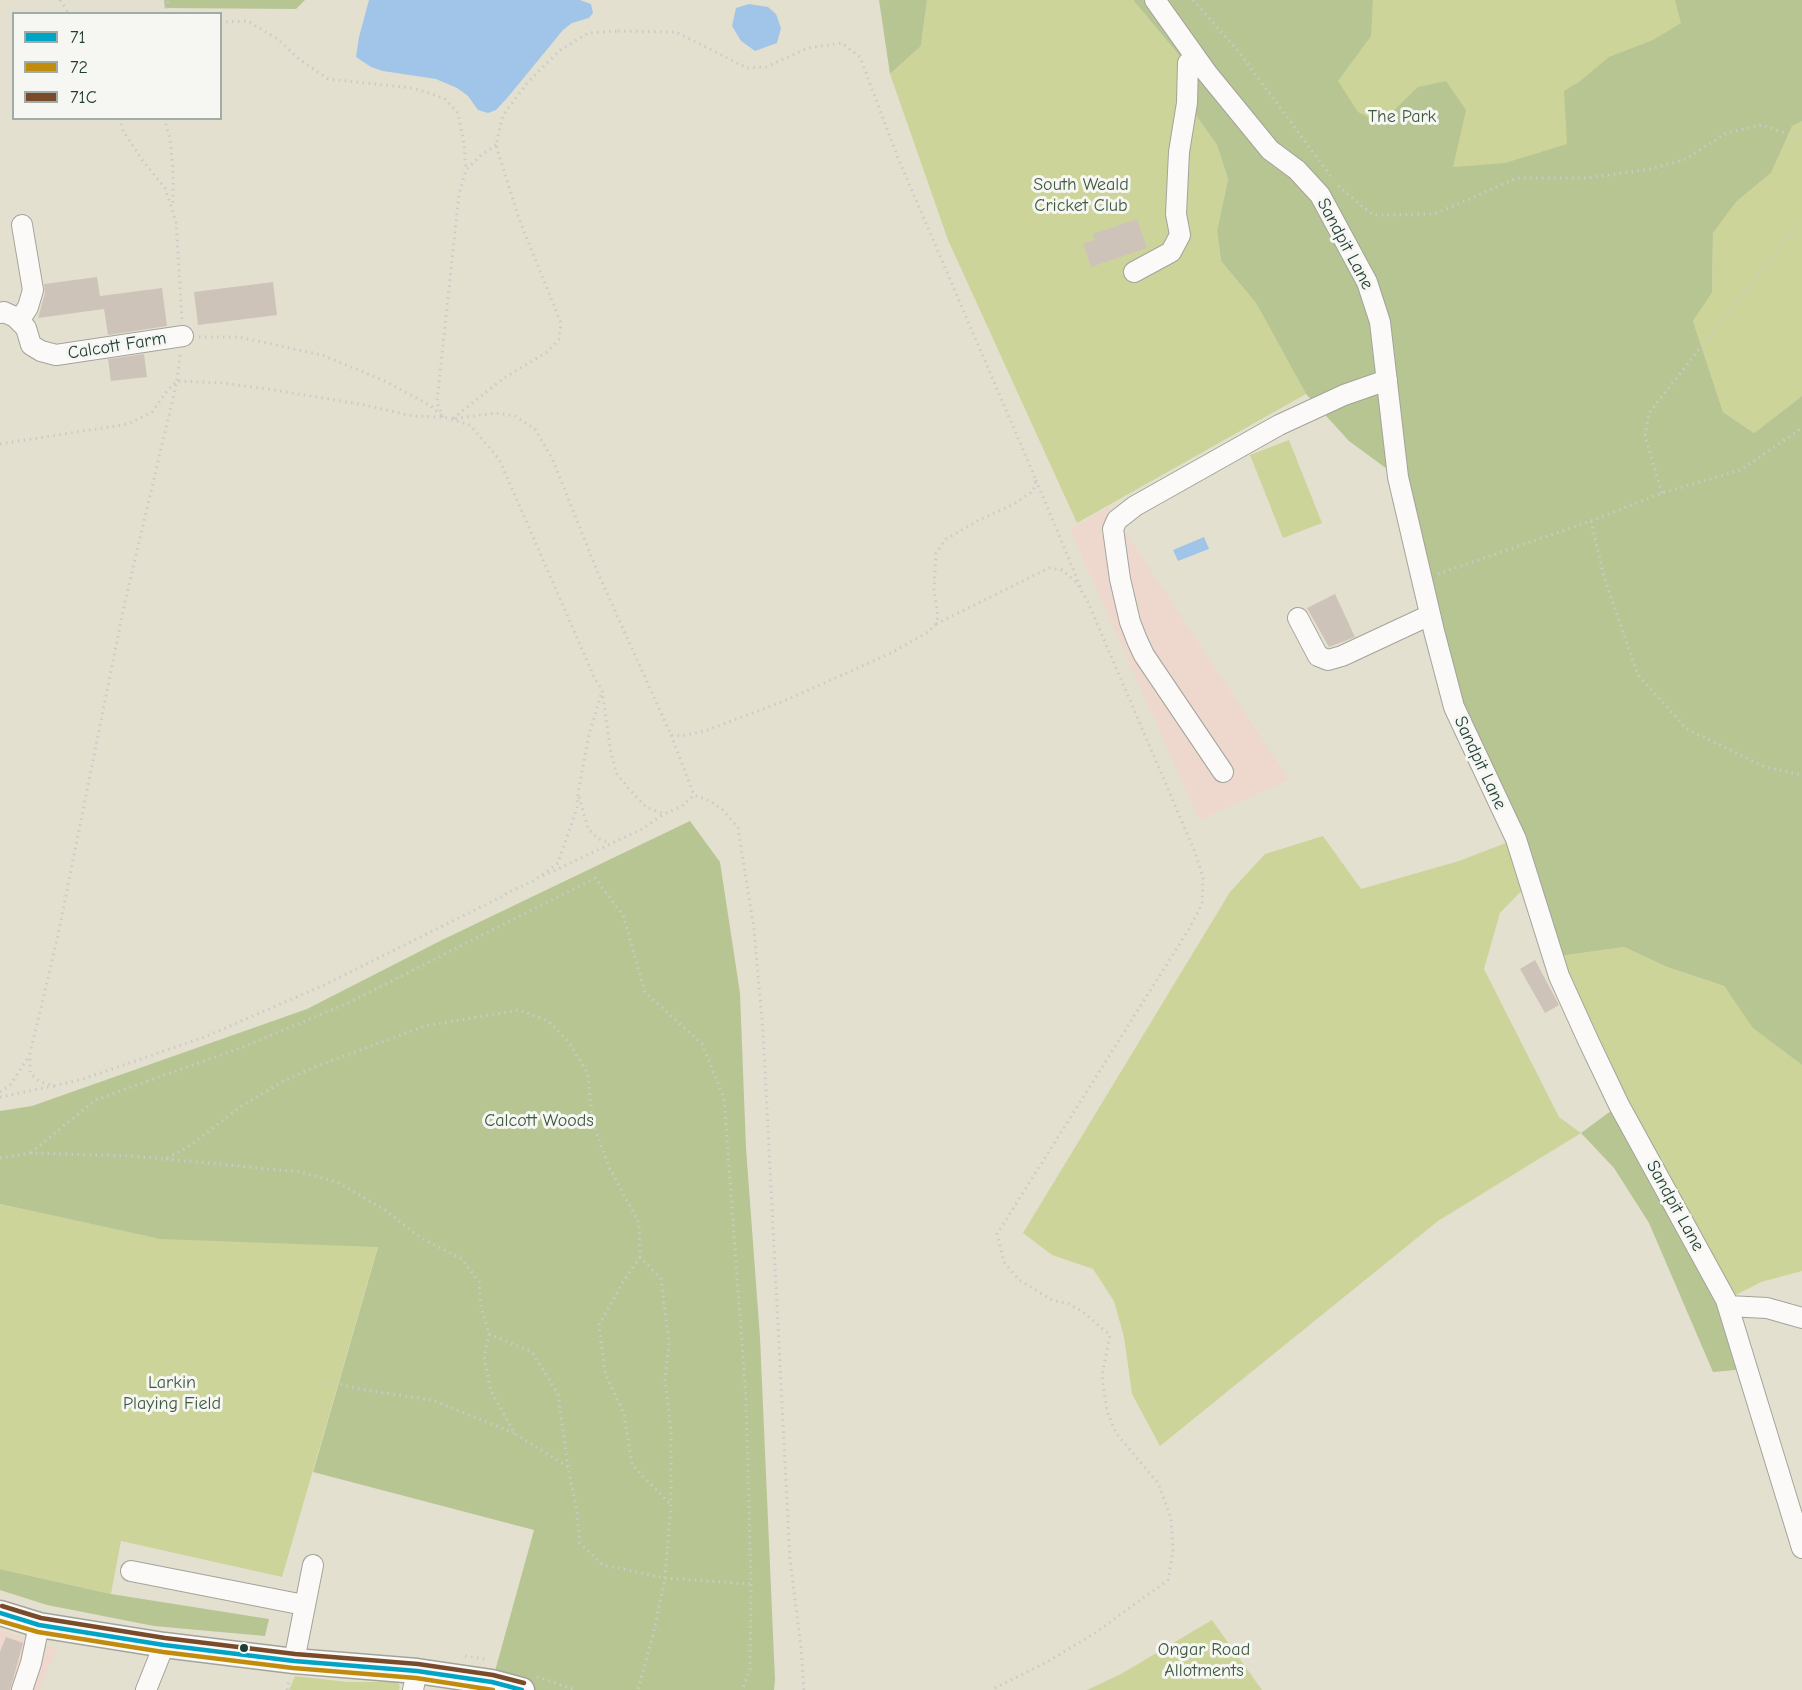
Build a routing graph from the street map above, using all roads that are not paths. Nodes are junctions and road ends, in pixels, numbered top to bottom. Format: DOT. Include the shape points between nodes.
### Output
graph roads {
  1 [pos="1155,0"];
  2 [pos="1195,57"];
  3 [pos="22,225"];
  4 [pos="1134,272"];
  5 [pos="0,313"];
  6 [pos="19,321"];
  7 [pos="183,336"];
  8 [pos="1386,380"];
  9 [pos="1430,615"];
  10 [pos="1298,618"];
  11 [pos="1223,772"];
  12 [pos="1728,1306"];
  13 [pos="1802,1318"];
  14 [pos="1802,1548"];
  15 [pos="313,1565"];
  16 [pos="131,1571"];
  17 [pos="304,1605"];
  18 [pos="0,1613"];
  19 [pos="39,1625"];
  20 [pos="164,1645"];
  21 [pos="294,1661"];
  22 [pos="416,1680"];
  23 [pos="22,1690"];
  24 [pos="146,1690"];
  25 [pos="522,1690"];
  1 -- 2 [label="street, Sandpit Lane"];
  2 -- 4 [label="street" via="1188,63 1187,104 1179,152 1176,214 1180,235 1171,252"];
  2 -- 8 [label="street, Sandpit Lane" via="1270,150 1297,170 1320,195 1367,282 1380,322"];
  3 -- 6 [label="street" via="33,290"];
  5 -- 6 [label="street"];
  6 -- 7 [label="street, Calcott Farm" via="26,328 30,345 56,356"];
  8 -- 9 [label="street, Sandpit Lane" via="1398,477"];
  8 -- 11 [label="street" via="1279,425 1135,506 1117,520 1113,529 1130,622 1141,648"];
  9 -- 10 [label="street" via="1328,660 1318,656"];
  9 -- 12 [label="street, Sandpit Lane" via="1454,707 1516,839 1559,976 1620,1105"];
  12 -- 13 [label="street" via="1767,1308"];
  12 -- 14 [label="street, Sandpit Lane"];
  15 -- 17 [label="street"];
  16 -- 17 [label="street"];
  17 -- 21 [label="street"];
  18 -- 19 [label="main road"];
  19 -- 20 [label="main road"];
  19 -- 23 [label="street"];
  20 -- 21 [label="main road"];
  20 -- 24 [label="street"];
  21 -- 22 [label="main road"];
  22 -- 25 [label="main road" via="492,1682"];
}
